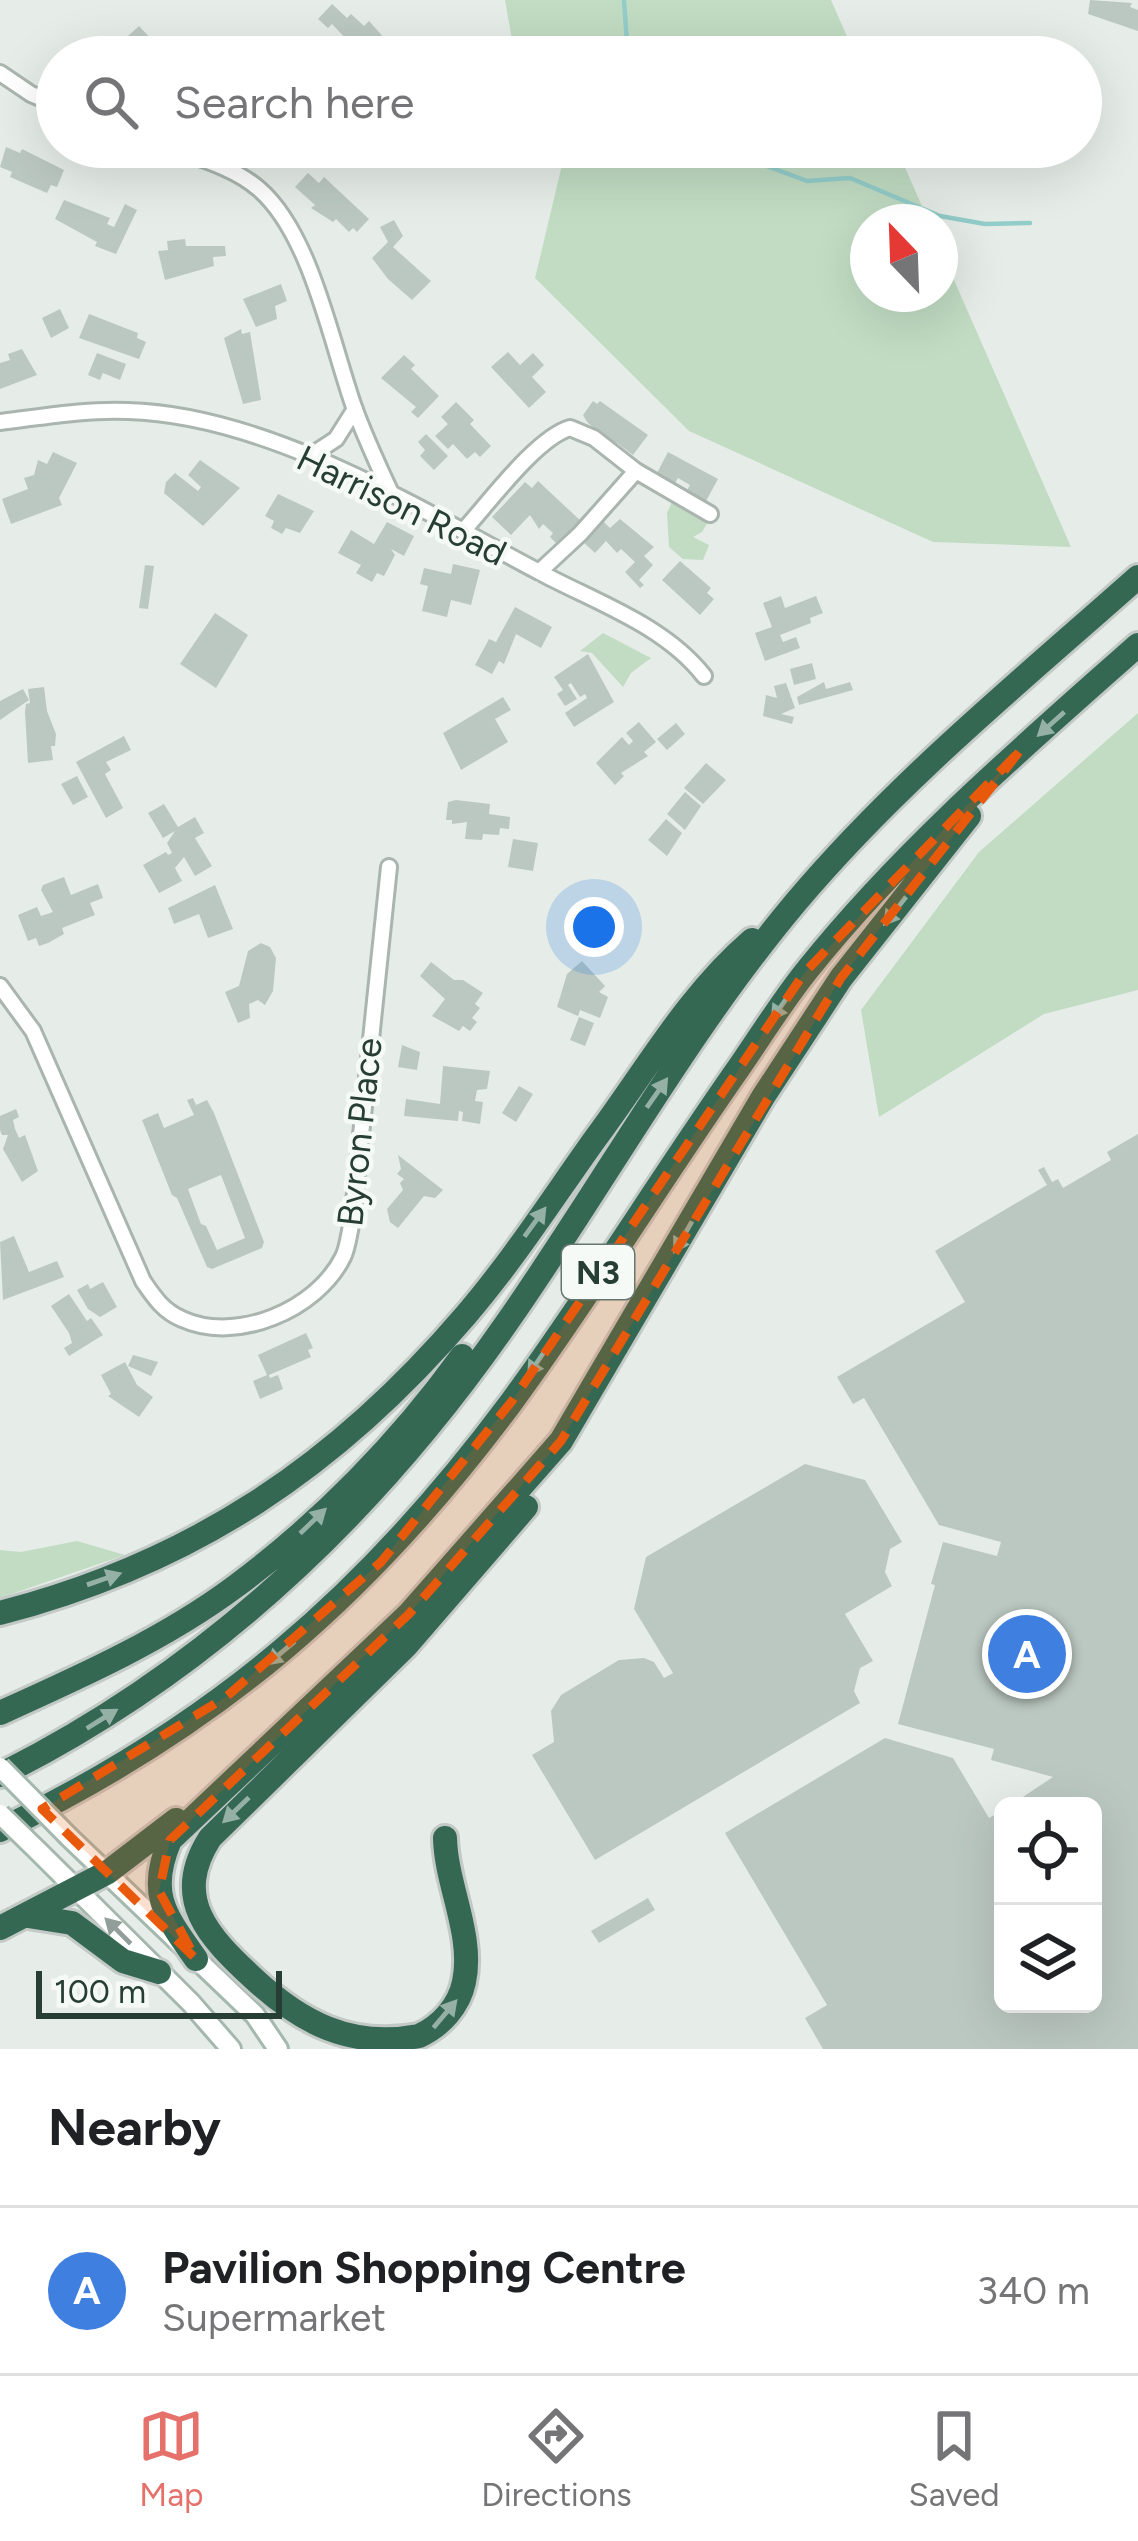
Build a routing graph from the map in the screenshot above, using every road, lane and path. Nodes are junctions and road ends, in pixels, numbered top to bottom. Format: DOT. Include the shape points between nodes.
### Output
graph roads {
  1 [pos="0,73"];
  2 [pos="36,96"];
  3 [pos="224,168"];
  4 [pos="355,409"];
  5 [pos="0,422"];
  6 [pos="310,456"];
  7 [pos="636,472"];
  8 [pos="391,492"];
  9 [pos="710,514"];
  10 [pos="463,531"];
  11 [pos="538,572"];
  12 [pos="1138,578"];
  13 [pos="1138,645"];
  14 [pos="704,676"];
  15 [pos="1019,752"];
  16 [pos="389,867"];
  17 [pos="796,902"];
  18 [pos="0,986"];
  19 [pos="569,1225"];
  20 [pos="561,1441"];
  21 [pos="0,1613"];
  22 [pos="0,1713"];
  23 [pos="0,1771"];
  24 [pos="218,1792"];
  25 [pos="0,1814"];
  26 [pos="0,1830"];
  27 [pos="446,1838"];
  28 [pos="108,1873"];
  29 [pos="76,1890"];
  30 [pos="28,1916"];
  31 [pos="0,1928"];
  32 [pos="196,1959"];
  33 [pos="159,1972"];
  34 [pos="231,2049"];
  35 [pos="278,2049"];
  1 -- 2 [label="street"];
  3 -- 4 [label="street" via="274,204 307,269"];
  4 -- 6 [label="street" via="336,439"];
  4 -- 8 [label="street"];
  5 -- 6 [label="street, Harrison Road" via="130,411 231,430"];
  6 -- 8 [label="street, Harrison Road"];
  7 -- 9 [label="street"];
  7 -- 10 [label="street" via="593,438 563,429"];
  7 -- 11 [label="street"];
  8 -- 10 [label="street, Harrison Road"];
  10 -- 11 [label="street, Harrison Road"];
  11 -- 14 [label="street, Harrison Road" via="643,626"];
  12 -- 17 [label="highway, N3" via="888,805"];
  13 -- 15 [label="highway, N3, one-way"];
  15 -- 20 [label="highway, one-way" via="841,978"];
  15 -- 26 [label="highway, N3, one-way" via="805,972 512,1401 381,1562 226,1697 83,1790"];
  16 -- 18 [label="street, Byron Place" via="344,1255 292,1307 237,1328 181,1319 142,1281 33,1031"];
  19 -- 17 [label="highway, N3, one-way"];
  21 -- 17 [label="highway, one-way" via="205,1535 348,1437 470,1310 696,997"];
  22 -- 19 [label="highway, one-way" via="140,1646 234,1588 292,1540 391,1442"];
  23 -- 19 [label="highway, N3, one-way" via="148,1690 304,1565 410,1452"];
  20 -- 24 [label="highway" via="409,1614"];
  20 -- 27 [label="highway, one-way" via="539,1490 494,1549 210,1838 196,1867 195,1904 208,1934 302,2024 357,2048 384,2048 434,2029 464,1984"];
  23 -- 28 [label="main road, bridge"];
  24 -- 28 [label="highway"];
  24 -- 32 [label="highway" via="170,1840 159,1873 162,1906"];
  25 -- 29 [label="main road, bridge"];
  28 -- 29 [label="highway"];
  28 -- 32 [label="main road"];
  29 -- 30 [label="highway"];
  33 -- 29 [label="main road, one-way"];
  30 -- 31 [label="highway"];
  30 -- 33 [label="highway" via="72,1923 123,1961"];
  32 -- 35 [label="main road"];
  33 -- 34 [label="main road"];
}
